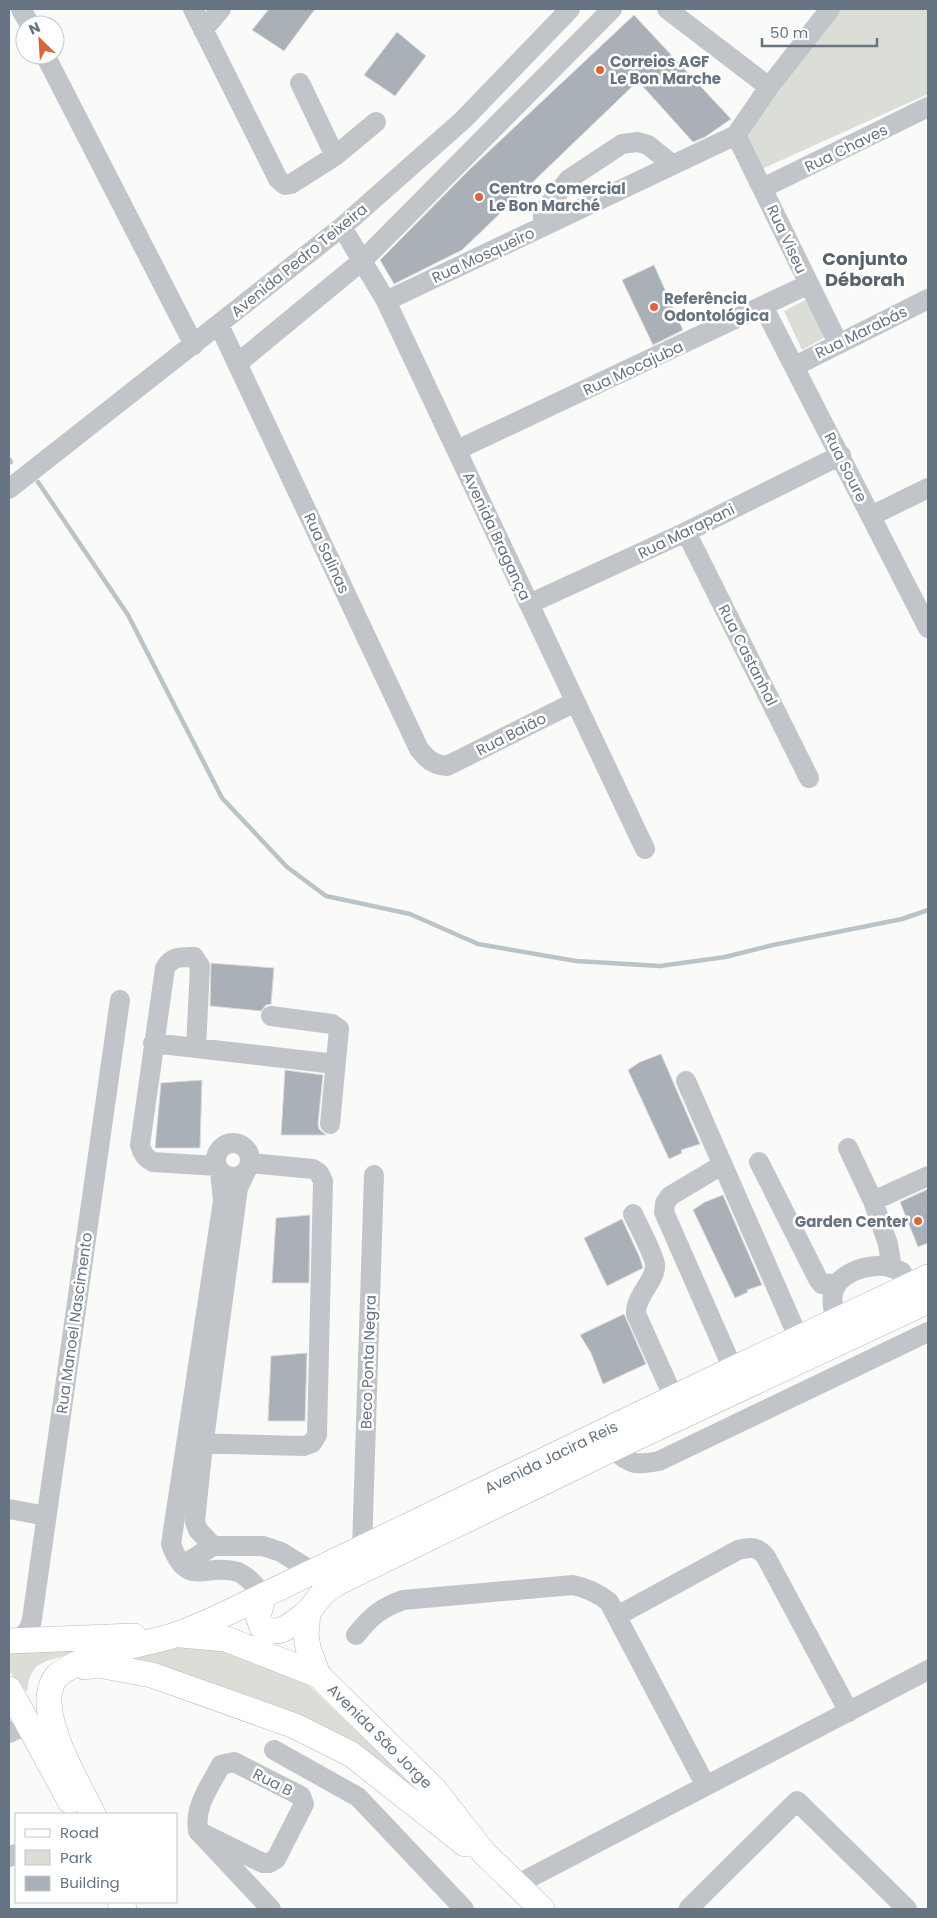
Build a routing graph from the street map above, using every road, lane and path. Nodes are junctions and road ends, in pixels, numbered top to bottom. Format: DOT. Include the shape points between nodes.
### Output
graph roads {
  1 [pos="193,9"];
  2 [pos="221,9"];
  3 [pos="570,9"];
  4 [pos="612,9"];
  5 [pos="667,9"];
  6 [pos="830,9"];
  7 [pos="203,30"];
  8 [pos="50,65"];
  9 [pos="300,83"];
  10 [pos="769,87"];
  11 [pos="928,107"];
  12 [pos="376,122"];
  13 [pos="736,135"];
  14 [pos="335,156"];
  15 [pos="672,165"];
  16 [pos="764,188"];
  17 [pos="543,226"];
  18 [pos="342,227"];
  19 [pos="363,260"];
  20 [pos="809,284"];
  21 [pos="928,299"];
  22 [pos="386,301"];
  23 [pos="763,306"];
  24 [pos="219,325"];
  25 [pos="838,343"];
  26 [pos="194,345"];
  27 [pos="238,363"];
  28 [pos="795,366"];
  29 [pos="457,450"];
  30 [pos="841,456"];
  31 [pos="928,488"];
  32 [pos="9,489"];
  33 [pos="871,516"];
  34 [pos="686,532"];
  35 [pos="529,604"];
  36 [pos="928,628"];
  37 [pos="575,702"];
  38 [pos="447,766"];
  39 [pos="809,778"];
  40 [pos="644,849"];
  41 [pos="120,1000"];
  42 [pos="270,1016"];
  43 [pos="153,1042"];
  44 [pos="196,1048"];
  45 [pos="335,1064"];
  46 [pos="686,1081"];
  47 [pos="330,1124"];
  48 [pos="848,1148"];
  49 [pos="759,1162"];
  50 [pos="722,1165"];
  51 [pos="247,1168"];
  52 [pos="218,1169"];
  53 [pos="374,1175"];
  54 [pos="928,1176"];
  55 [pos="873,1201"];
  56 [pos="632,1214"];
  57 [pos="892,1268"];
  58 [pos="838,1283"];
  59 [pos="924,1287"];
  60 [pos="836,1321"];
  61 [pos="928,1332"];
  62 [pos="799,1339"];
  63 [pos="733,1369"];
  64 [pos="674,1398"];
  65 [pos="194,1444"];
  66 [pos="612,1449"];
  67 [pos="9,1509"];
  68 [pos="46,1516"];
  69 [pos="213,1546"];
  70 [pos="362,1548"];
  71 [pos="183,1565"];
  72 [pos="312,1572"];
  73 [pos="264,1595"];
  74 [pos="308,1612"];
  75 [pos="617,1616"];
  76 [pos="174,1635"];
  77 [pos="356,1635"];
  78 [pos="13,1641"];
  79 [pos="66,1670"];
  80 [pos="928,1670"];
  81 [pos="318,1674"];
  82 [pos="9,1689"];
  83 [pos="849,1712"];
  84 [pos="18,1728"];
  85 [pos="274,1750"];
  86 [pos="706,1786"];
  87 [pos="76,1813"];
  88 [pos="93,1813"];
  89 [pos="198,1831"];
  90 [pos="516,1885"];
  91 [pos="271,1909"];
  92 [pos="464,1909"];
  93 [pos="542,1909"];
  94 [pos="690,1909"];
  95 [pos="908,1909"];
  1 -- 7 [label="street"];
  2 -- 7 [label="street"];
  3 -- 18 [label="street, Avenida Pedro Teixeira" via="463,120"];
  4 -- 19 [label="street"];
  5 -- 10 [label="street"];
  6 -- 10 [label="street"];
  7 -- 14 [label="street" via="281,183 291,184"];
  8 -- 26 [label="street"];
  9 -- 14 [label="street"];
  10 -- 13 [label="street"];
  11 -- 16 [label="street, Rua Chaves"];
  12 -- 14 [label="street"];
  13 -- 15 [label="street, Rua Mosqueiro"];
  13 -- 16 [label="street, Rua Viseu"];
  15 -- 17 [label="street, Rua Mosqueiro"];
  15 -- 17 [label="street" via="648,145 638,142 622,144 569,179 546,206"];
  16 -- 20 [label="street, Rua Viseu"];
  17 -- 22 [label="street, Rua Mosqueiro"];
  18 -- 19 [label="street, Avenida Bragança"];
  18 -- 24 [label="street, Avenida Pedro Teixeira"];
  19 -- 22 [label="street, Avenida Bragança"];
  19 -- 27 [label="street"];
  20 -- 23 [label="street, Rua Mocajuba"];
  20 -- 25 [label="street, Rua Viseu"];
  21 -- 25 [label="street, Rua Marabás"];
  22 -- 29 [label="street, Avenida Bragança"];
  23 -- 28 [label="street, Rua Soure"];
  23 -- 29 [label="street, Rua Mocajuba"];
  24 -- 26 [label="street, Avenida Pedro Teixeira"];
  24 -- 27 [label="street, Rua Salinas"];
  25 -- 28 [label="street, Rua Marabás"];
  26 -- 32 [label="street, Avenida Pedro Teixeira"];
  27 -- 38 [label="street, Rua Salinas" via="419,749 437,766"];
  28 -- 30 [label="street, Rua Soure"];
  29 -- 35 [label="street, Avenida Bragança"];
  30 -- 33 [label="street, Rua Soure"];
  30 -- 34 [label="street, Rua Marapani"];
  31 -- 33 [label="street"];
  33 -- 36 [label="street, Rua Soure"];
  34 -- 35 [label="street, Rua Marapani"];
  34 -- 39 [label="street, Rua Castanhal"];
  35 -- 37 [label="street, Avenida Bragança"];
  37 -- 38 [label="street, Rua Baião"];
  37 -- 40 [label="street, Avenida Bragança"];
  41 -- 68 [label="street, Rua Manoel Nascimento"];
  42 -- 45 [label="street" via="338,1026"];
  43 -- 44 [label="street"];
  43 -- 44 [label="street" via="164,968 176,956 194,957 200,966"];
  43 -- 52 [label="street" via="140,1145 142,1153 153,1162"];
  44 -- 45 [label="street"];
  45 -- 47 [label="street"];
  46 -- 50 [label="street"];
  48 -- 55 [label="street"];
  49 -- 58 [label="street" via="818,1279 822,1284"];
  50 -- 62 [label="street"];
  50 -- 63 [label="street" via="670,1196 664,1212"];
  51 -- 52 [label="street" via="235,1177 229,1177"];
  51 -- 52 [label="street" via="250,1157 244,1148 240,1144 229,1144 223,1146 217,1155"];
  51 -- 65 [label="street" via="238,1188"];
  51 -- 65 [label="street" via="313,1169 323,1180 316,1435 312,1443 304,1446"];
  52 -- 65 [label="street" via="222,1201"];
  53 -- 70 [label="street, Beco Ponta Negra"];
  54 -- 55 [label="street"];
  55 -- 57 [label="street" via="888,1244"];
  56 -- 64 [label="street" via="655,1264 654,1273 636,1306 636,1314"];
  57 -- 58 [label="street" via="863,1268 848,1274"];
  57 -- 59 [label="street"];
  58 -- 60 [label="street" via="832,1306"];
  59 -- 60 [label="main road, Avenida Jacira Reis"];
  59 -- 66 [label="main road, Avenida Jacira Reis"];
  60 -- 62 [label="main road, Avenida Jacira Reis"];
  61 -- 66 [label="street, Avenida Jacira Reis" via="659,1461 631,1463"];
  62 -- 63 [label="main road, Avenida Jacira Reis"];
  63 -- 64 [label="main road, Avenida Jacira Reis"];
  64 -- 70 [label="main road, Avenida Jacira Reis"];
  65 -- 69 [label="street" via="195,1522"];
  65 -- 71 [label="street" via="171,1544"];
  66 -- 74 [label="main road, Avenida Jacira Reis" via="337,1583"];
  67 -- 68 [label="street"];
  68 -- 78 [label="street, Rua Manoel Nascimento" via="30,1628"];
  69 -- 71 [label="street"];
  69 -- 72 [label="street" via="264,1546 281,1552"];
  70 -- 72 [label="main road, Avenida Jacira Reis"];
  71 -- 73 [label="street" via="189,1571 238,1572"];
  72 -- 73 [label="main road, Avenida Jacira Reis"];
  73 -- 74 [label="main road, Avenida Jacira Reis" via="258,1616 262,1627 270,1632 276,1633"];
  73 -- 76 [label="main road, Avenida Jacira Reis"];
  74 -- 81 [label="main road" via="307,1642"];
  75 -- 77 [label="street" via="609,1602 600,1595 574,1585 558,1586 403,1600 386,1606"];
  75 -- 83 [label="street" via="738,1550 755,1547 766,1557"];
  75 -- 86 [label="street"];
  76 -- 78 [label="main road, Avenida São Jorge"];
  76 -- 79 [label="main road, Avenida São Jorge" via="85,1659"];
  76 -- 81 [label="main road, Avenida São Jorge" via="226,1639"];
  79 -- 88 [label="main road" via="56,1677 49,1704 63,1751"];
  79 -- 90 [label="main road" via="98,1665 152,1675 295,1726 351,1754"];
  80 -- 83 [label="street"];
  81 -- 90 [label="main road, Avenida São Jorge" via="434,1789 484,1853"];
  82 -- 84 [label="main road"];
  83 -- 86 [label="street"];
  84 -- 87 [label="main road"];
  85 -- 92 [label="street" via="358,1797"];
  86 -- 90 [label="street"];
  89 -- 89 [label="street, Rua B" via="197,1810 221,1765 234,1762 302,1796 304,1804 276,1859 269,1863"];
  89 -- 91 [label="street"];
  90 -- 93 [label="main road, Avenida São Jorge"];
  94 -- 95 [label="street" via="797,1801"];
}
